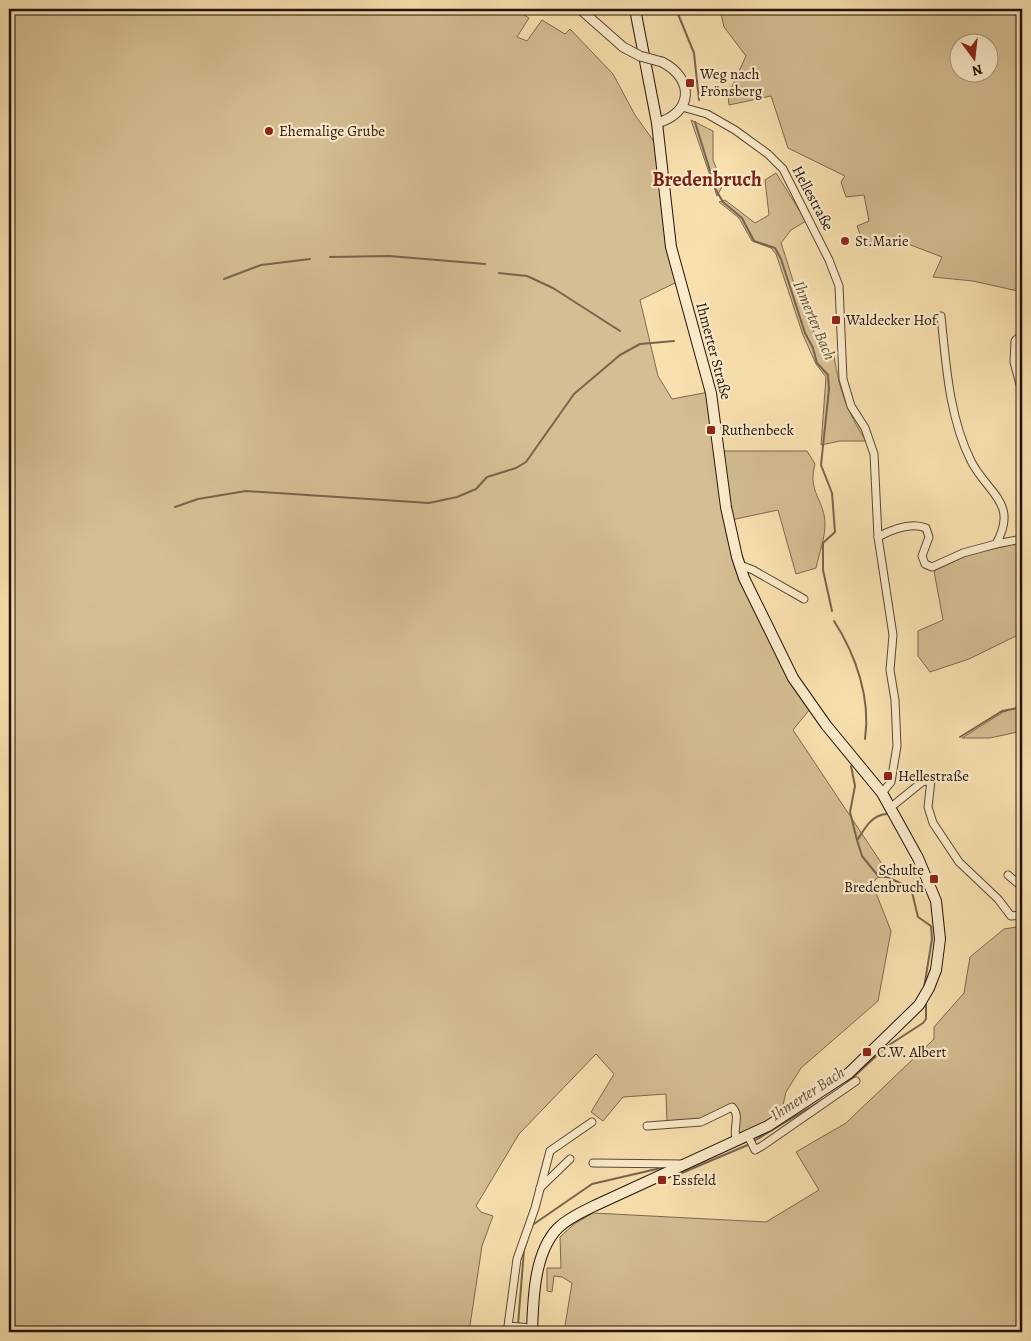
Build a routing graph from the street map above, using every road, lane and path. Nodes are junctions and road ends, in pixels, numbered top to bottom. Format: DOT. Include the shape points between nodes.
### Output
graph roads {
  1 [pos="580,9"];
  2 [pos="635,9"];
  3 [pos="682,107"];
  4 [pos="657,124"];
  5 [pos="941,316"];
  6 [pos="1022,334"];
  7 [pos="1022,392"];
  8 [pos="878,537"];
  9 [pos="1022,539"];
  10 [pos="996,544"];
  11 [pos="740,565"];
  12 [pos="804,599"];
  13 [pos="882,793"];
  14 [pos="890,808"];
  15 [pos="1008,875"];
  16 [pos="1022,886"];
  17 [pos="1022,915"];
  18 [pos="856,1082"];
  19 [pos="592,1122"];
  20 [pos="647,1126"];
  21 [pos="748,1136"];
  22 [pos="737,1141"];
  23 [pos="570,1159"];
  24 [pos="593,1163"];
  25 [pos="688,1164"];
  26 [pos="540,1188"];
  27 [pos="510,1328"];
  28 [pos="529,1329"];
  1 -- 3 [label="street, bridge" via="623,48 676,70 686,92"];
  2 -- 4 [label="main road, Ihmerter Straße"];
  3 -- 4 [label="street"];
  3 -- 8 [label="street, Hellestraße" via="707,114 735,130 778,163 789,178 832,266 841,293 841,358 845,389 874,454"];
  4 -- 11 [label="main road, Ihmerter Straße" via="672,247 711,393 726,507"];
  5 -- 10 [label="street" via="948,383 962,439 975,468 1005,512 1004,528"];
  6 -- 7 [label="street" via="1015,341 1013,355"];
  8 -- 10 [label="street" via="894,530 916,526 926,528 930,537 922,558 927,566 932,567"];
  8 -- 13 [label="street, Hellestraße" via="893,635 890,670 897,722 892,777"];
  9 -- 10 [label="street"];
  11 -- 12 [label="street"];
  11 -- 13 [label="main road, Ihmerter Straße" via="797,685"];
  13 -- 14 [label="main road, Ihmerter Straße"];
  14 -- 17 [label="street" via="930,779 930,817 954,857 1011,916"];
  14 -- 21 [label="main road, Ihmerter Straße" via="923,868 936,901 940,939 936,970 929,988 910,1015 849,1073 782,1119"];
  15 -- 16 [label="street"];
  18 -- 21 [label="street" via="755,1150"];
  19 -- 26 [label="street" via="550,1151"];
  20 -- 22 [label="street" via="701,1122 732,1107 737,1116 734,1133"];
  21 -- 22 [label="main road, Ihmerter Straße"];
  22 -- 25 [label="main road, Ihmerter Straße"];
  23 -- 26 [label="street"];
  24 -- 25 [label="street"];
  25 -- 28 [label="main road, Ihmerter Straße" via="574,1216 552,1235 541,1260"];
  26 -- 27 [label="street" via="517,1259"];
  27 -- 28 [label="street"];
}
